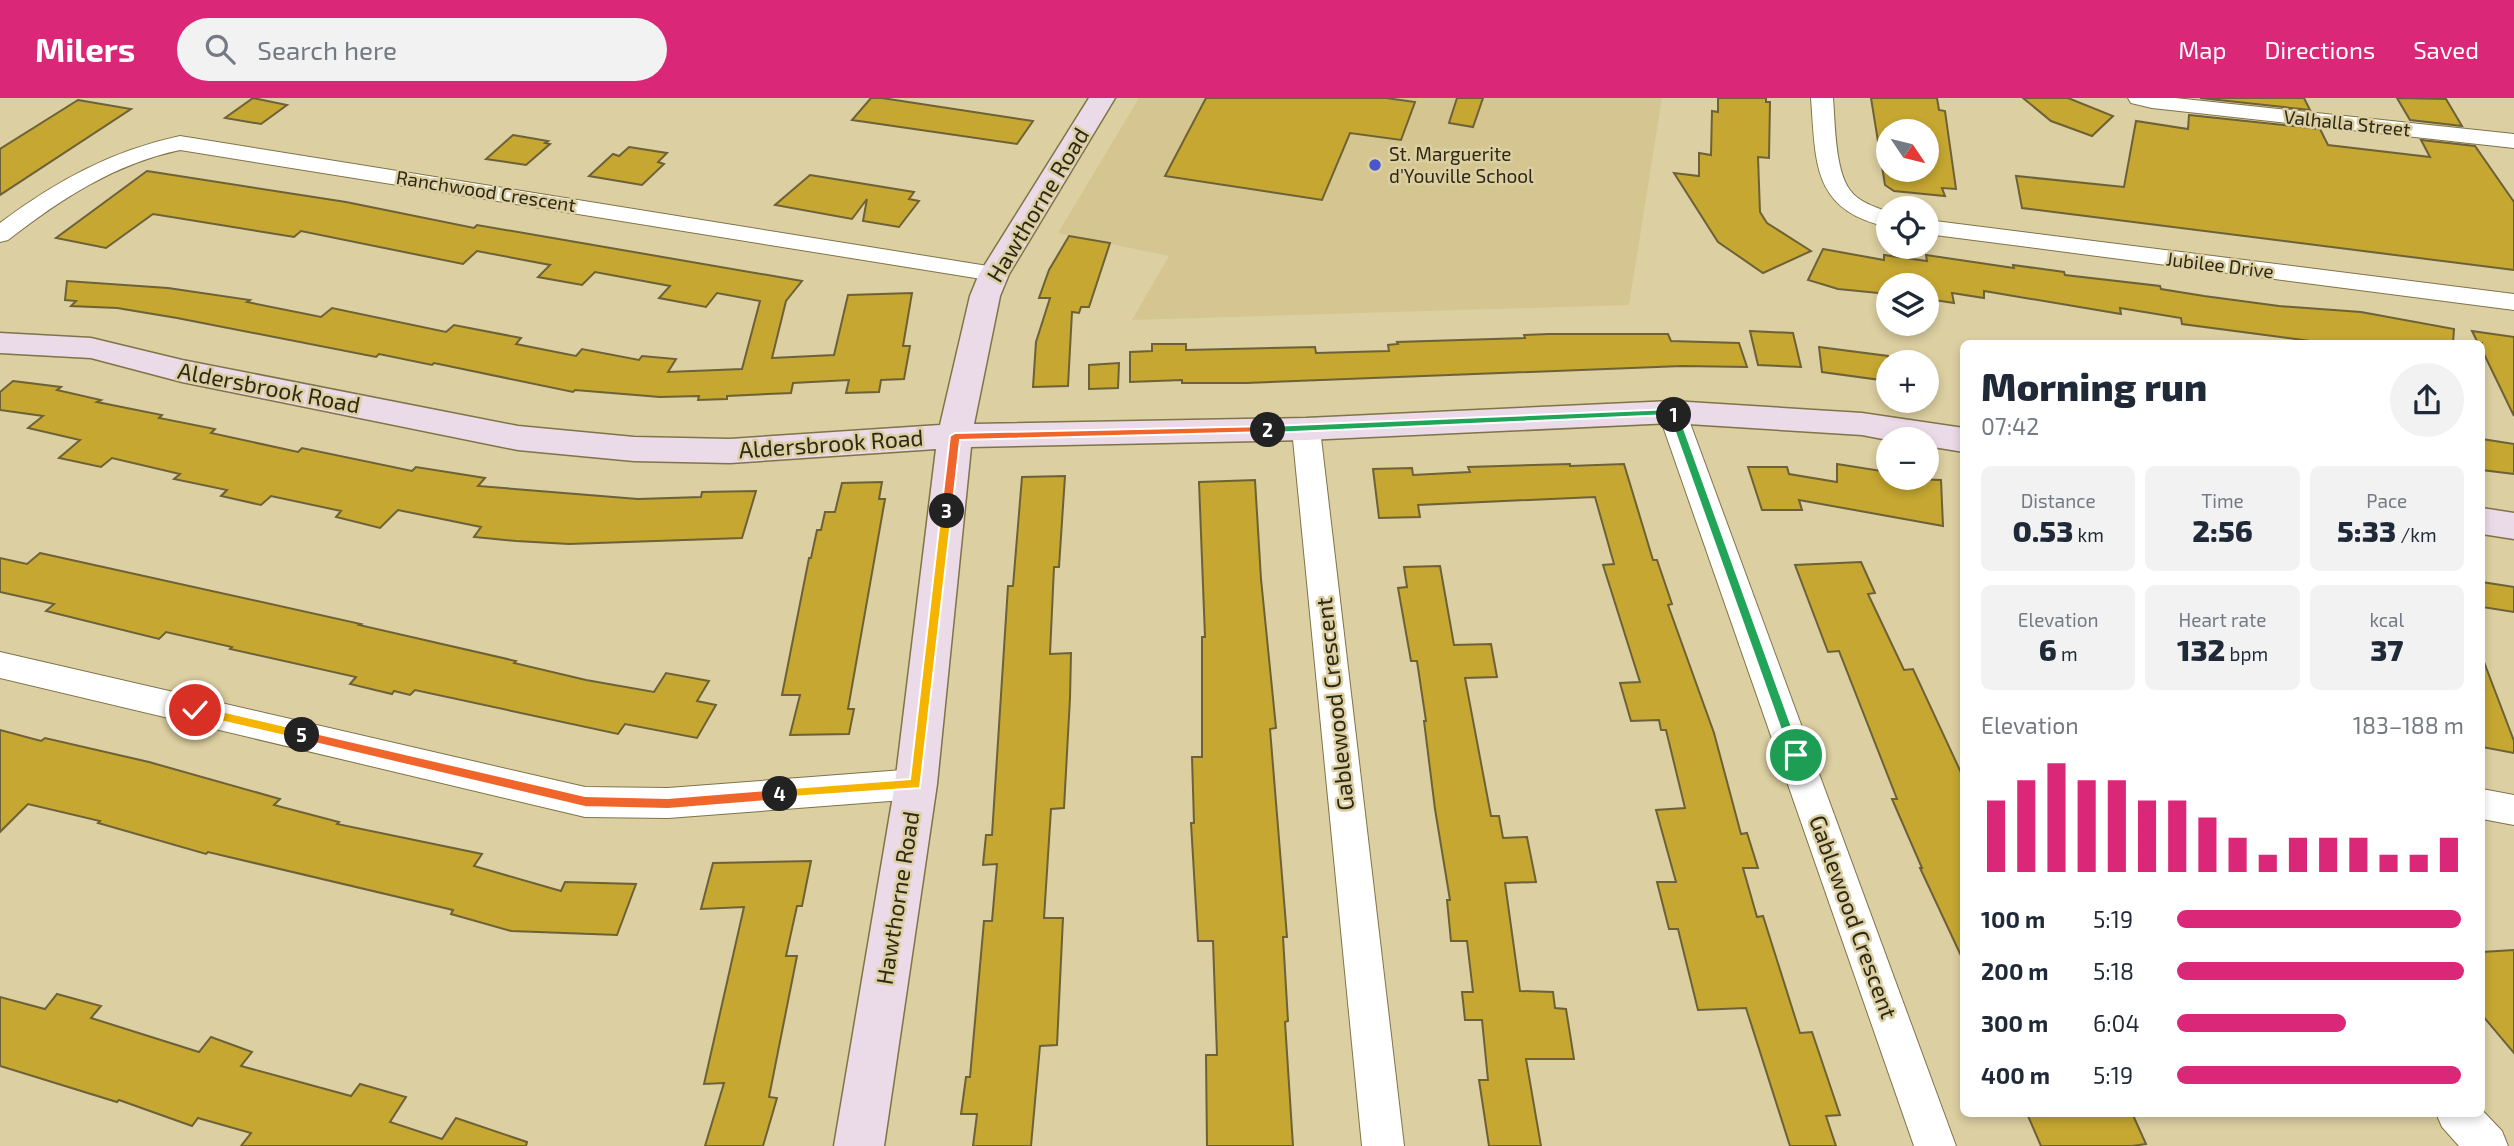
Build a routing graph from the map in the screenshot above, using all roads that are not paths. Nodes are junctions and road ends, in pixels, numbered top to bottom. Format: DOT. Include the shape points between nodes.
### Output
graph roads {
  1 [pos="1822,98"];
  2 [pos="2139,98"];
  3 [pos="1095,99"];
  4 [pos="2514,141"];
  5 [pos="1876,215"];
  6 [pos="1939,229"];
  7 [pos="0,234"];
  8 [pos="994,274"];
  9 [pos="2514,302"];
  10 [pos="0,343"];
  11 [pos="1672,412"];
  12 [pos="1306,429"];
  13 [pos="955,436"];
  14 [pos="1960,439"];
  15 [pos="2485,521"];
  16 [pos="2514,526"];
  17 [pos="0,664"];
  18 [pos="916,784"];
  19 [pos="2485,805"];
  20 [pos="2514,810"];
  21 [pos="2460,1117"];
  22 [pos="859,1146"];
  23 [pos="1383,1146"];
  24 [pos="1935,1146"];
  25 [pos="2487,1146"];
  1 -- 5 [label="street" via="1829,159 1840,194"];
  2 -- 4 [label="street, Valhalla Street" via="2360,115"];
  3 -- 8 [label="street, Hawthorne Road"];
  6 -- 9 [label="street, Jubilee Drive"];
  7 -- 8 [label="street, Ranchwood Crescent" via="52,195 105,165 180,143"];
  8 -- 13 [label="street, Hawthorne Road" via="985,296"];
  10 -- 13 [label="street, Aldersbrook Road" via="91,348 182,371 518,438 608,447 730,451"];
  11 -- 12 [label="street, Aldersbrook Road"];
  11 -- 14 [label="street, Aldersbrook Road" via="1862,424"];
  11 -- 24 [label="street, Gablewood Crescent"];
  12 -- 13 [label="street, Aldersbrook Road"];
  12 -- 23 [label="street, Gablewood Crescent"];
  13 -- 18 [label="street, Hawthorne Road"];
  15 -- 16 [label="street"];
  17 -- 18 [label="street" via="585,802 668,803"];
  18 -- 22 [label="street, Hawthorne Road"];
  19 -- 20 [label="street"];
  21 -- 25 [label="street"];
}
